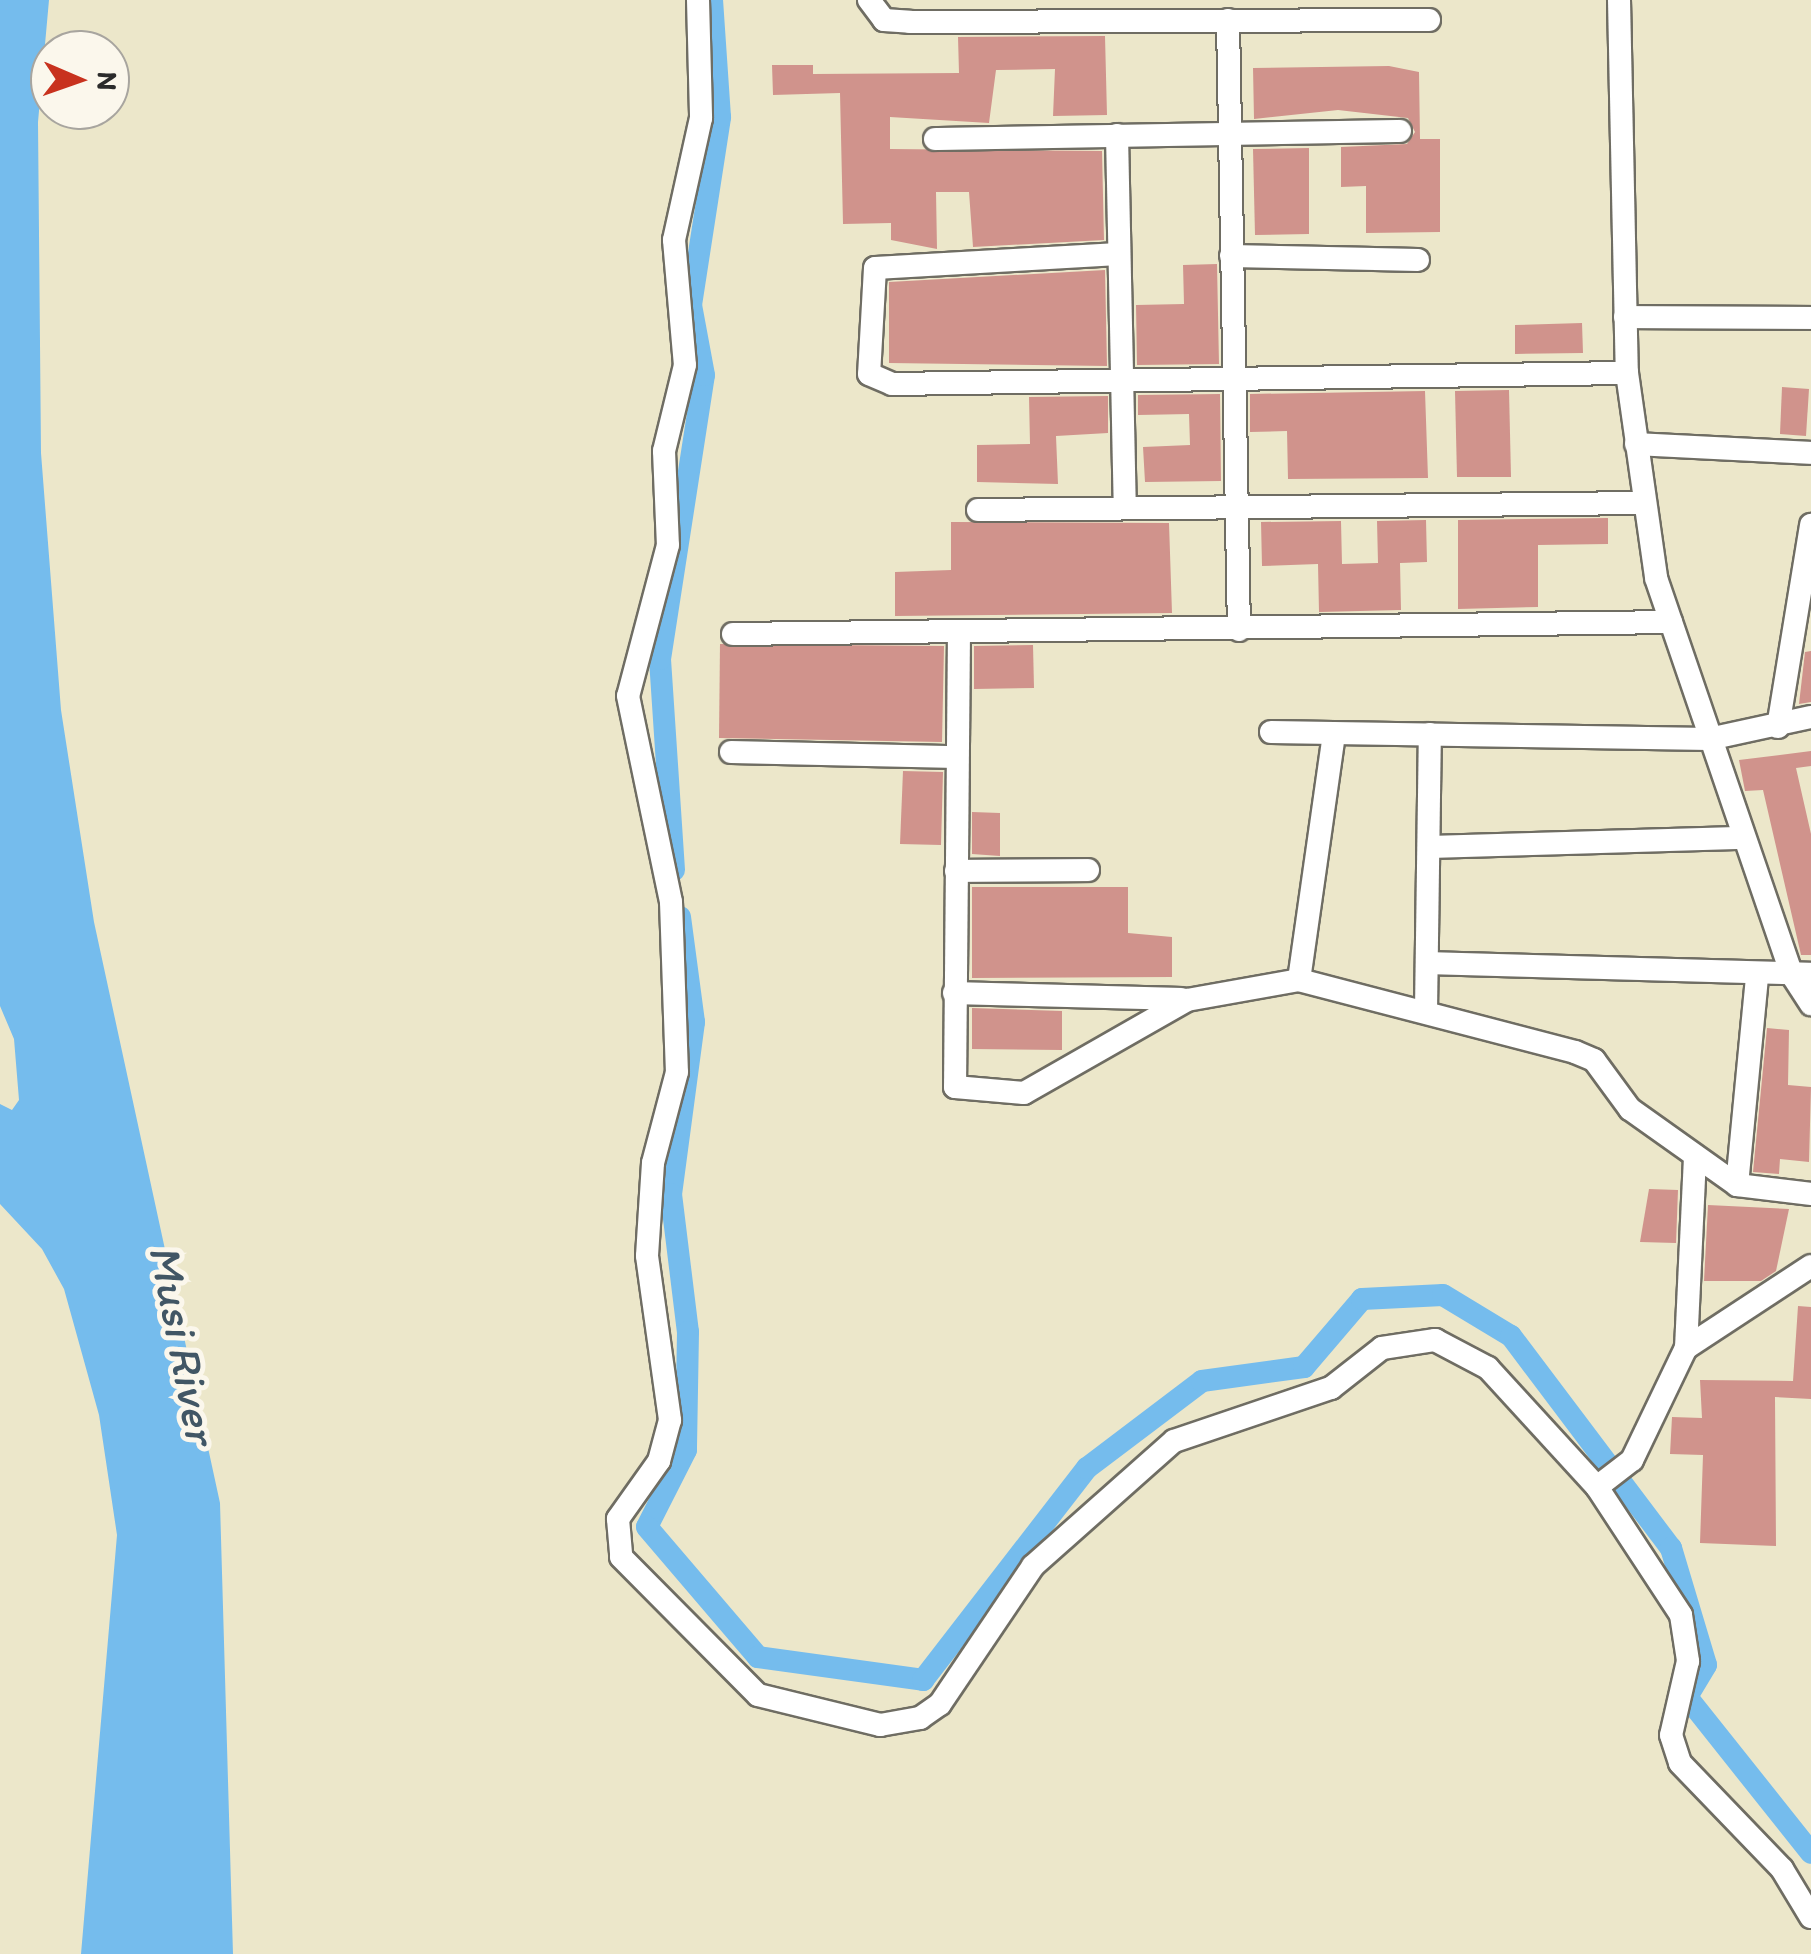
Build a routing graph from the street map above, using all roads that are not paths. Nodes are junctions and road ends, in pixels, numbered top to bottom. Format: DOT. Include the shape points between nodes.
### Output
graph roads {
  1 [pos="698,0"];
  2 [pos="868,0"];
  3 [pos="1619,0"];
  4 [pos="944,11"];
  5 [pos="1059,11"];
  6 [pos="1228,20"];
  7 [pos="1428,20"];
  8 [pos="1400,131"];
  9 [pos="1230,134"];
  10 [pos="1117,135"];
  11 [pos="935,139"];
  12 [pos="1118,254"];
  13 [pos="1231,256"];
  14 [pos="1418,260"];
  15 [pos="1625,318"];
  16 [pos="1811,318"];
  17 [pos="1627,373"];
  18 [pos="1119,378"];
  19 [pos="1236,378"];
  20 [pos="1636,444"];
  21 [pos="1811,453"];
  22 [pos="1125,504"];
  23 [pos="1644,504"];
  24 [pos="1237,505"];
  25 [pos="978,510"];
  26 [pos="1811,525"];
  27 [pos="1671,622"];
  28 [pos="1240,630"];
  29 [pos="958,632"];
  30 [pos="732,634"];
  31 [pos="1811,717"];
  32 [pos="1778,727"];
  33 [pos="1271,732"];
  34 [pos="1334,733"];
  35 [pos="1430,734"];
  36 [pos="1709,739"];
  37 [pos="731,752"];
  38 [pos="957,757"];
  39 [pos="1743,838"];
  40 [pos="1432,846"];
  41 [pos="1088,870"];
  42 [pos="956,871"];
  43 [pos="1428,963"];
  44 [pos="1801,975"];
  45 [pos="1757,978"];
  46 [pos="1298,980"];
  47 [pos="954,993"];
  48 [pos="1186,1000"];
  49 [pos="1811,1004"];
  50 [pos="1426,1011"];
  51 [pos="1694,1158"];
  52 [pos="1737,1184"];
  53 [pos="1811,1194"];
  54 [pos="1811,1266"];
  55 [pos="1686,1348"];
  56 [pos="1604,1482"];
  57 [pos="1811,1916"];
  1 -- 56 [label="street" via="702,118 674,240 685,365 664,451 668,545 628,696 671,902 677,1072 653,1163 648,1256 670,1420 659,1461 618,1519 621,1557 758,1694 880,1725 940,1704 1034,1566 1174,1442 1331,1388 1407,1339 1436,1340 1488,1368"];
  2 -- 4 [label="street" via="884,20"];
  3 -- 15 [label="street"];
  4 -- 5 [label="street"];
  5 -- 6 [label="street"];
  6 -- 7 [label="street"];
  6 -- 9 [label="street"];
  8 -- 9 [label="street"];
  9 -- 10 [label="street"];
  9 -- 13 [label="street"];
  10 -- 11 [label="street"];
  10 -- 12 [label="street"];
  12 -- 18 [label="street"];
  12 -- 18 [label="street" via="875,268 869,374 892,384"];
  13 -- 14 [label="street"];
  13 -- 19 [label="street"];
  15 -- 16 [label="street"];
  15 -- 17 [label="street"];
  17 -- 19 [label="street"];
  17 -- 20 [label="street"];
  18 -- 19 [label="street"];
  18 -- 22 [label="street"];
  19 -- 24 [label="street"];
  20 -- 21 [label="street"];
  20 -- 23 [label="street"];
  22 -- 24 [label="street"];
  22 -- 25 [label="street"];
  23 -- 24 [label="street"];
  23 -- 27 [label="street"];
  24 -- 28 [label="street"];
  26 -- 32 [label="street"];
  27 -- 28 [label="street"];
  27 -- 36 [label="street"];
  28 -- 29 [label="street"];
  29 -- 30 [label="street"];
  29 -- 38 [label="street"];
  31 -- 32 [label="street"];
  32 -- 36 [label="street"];
  33 -- 34 [label="street"];
  34 -- 35 [label="street"];
  34 -- 46 [label="street"];
  35 -- 36 [label="street"];
  35 -- 40 [label="street"];
  36 -- 39 [label="street"];
  37 -- 38 [label="street"];
  38 -- 42 [label="street"];
  39 -- 40 [label="street"];
  39 -- 44 [label="street"];
  40 -- 43 [label="street"];
  41 -- 42 [label="street"];
  42 -- 47 [label="street"];
  43 -- 45 [label="street"];
  43 -- 50 [label="street"];
  44 -- 45 [label="street"];
  44 -- 49 [label="street"];
  45 -- 52 [label="street"];
  46 -- 48 [label="street"];
  46 -- 50 [label="street"];
  47 -- 48 [label="street"];
  47 -- 48 [label="street" via="955,1087 1016,1096"];
  50 -- 51 [label="street" via="1594,1060 1630,1110"];
  51 -- 52 [label="street"];
  51 -- 55 [label="street"];
  52 -- 53 [label="street"];
  54 -- 55 [label="street"];
  55 -- 56 [label="street" via="1632,1460"];
  56 -- 57 [label="street" via="1681,1615 1688,1660 1671,1735 1680,1763 1782,1868"];
}
